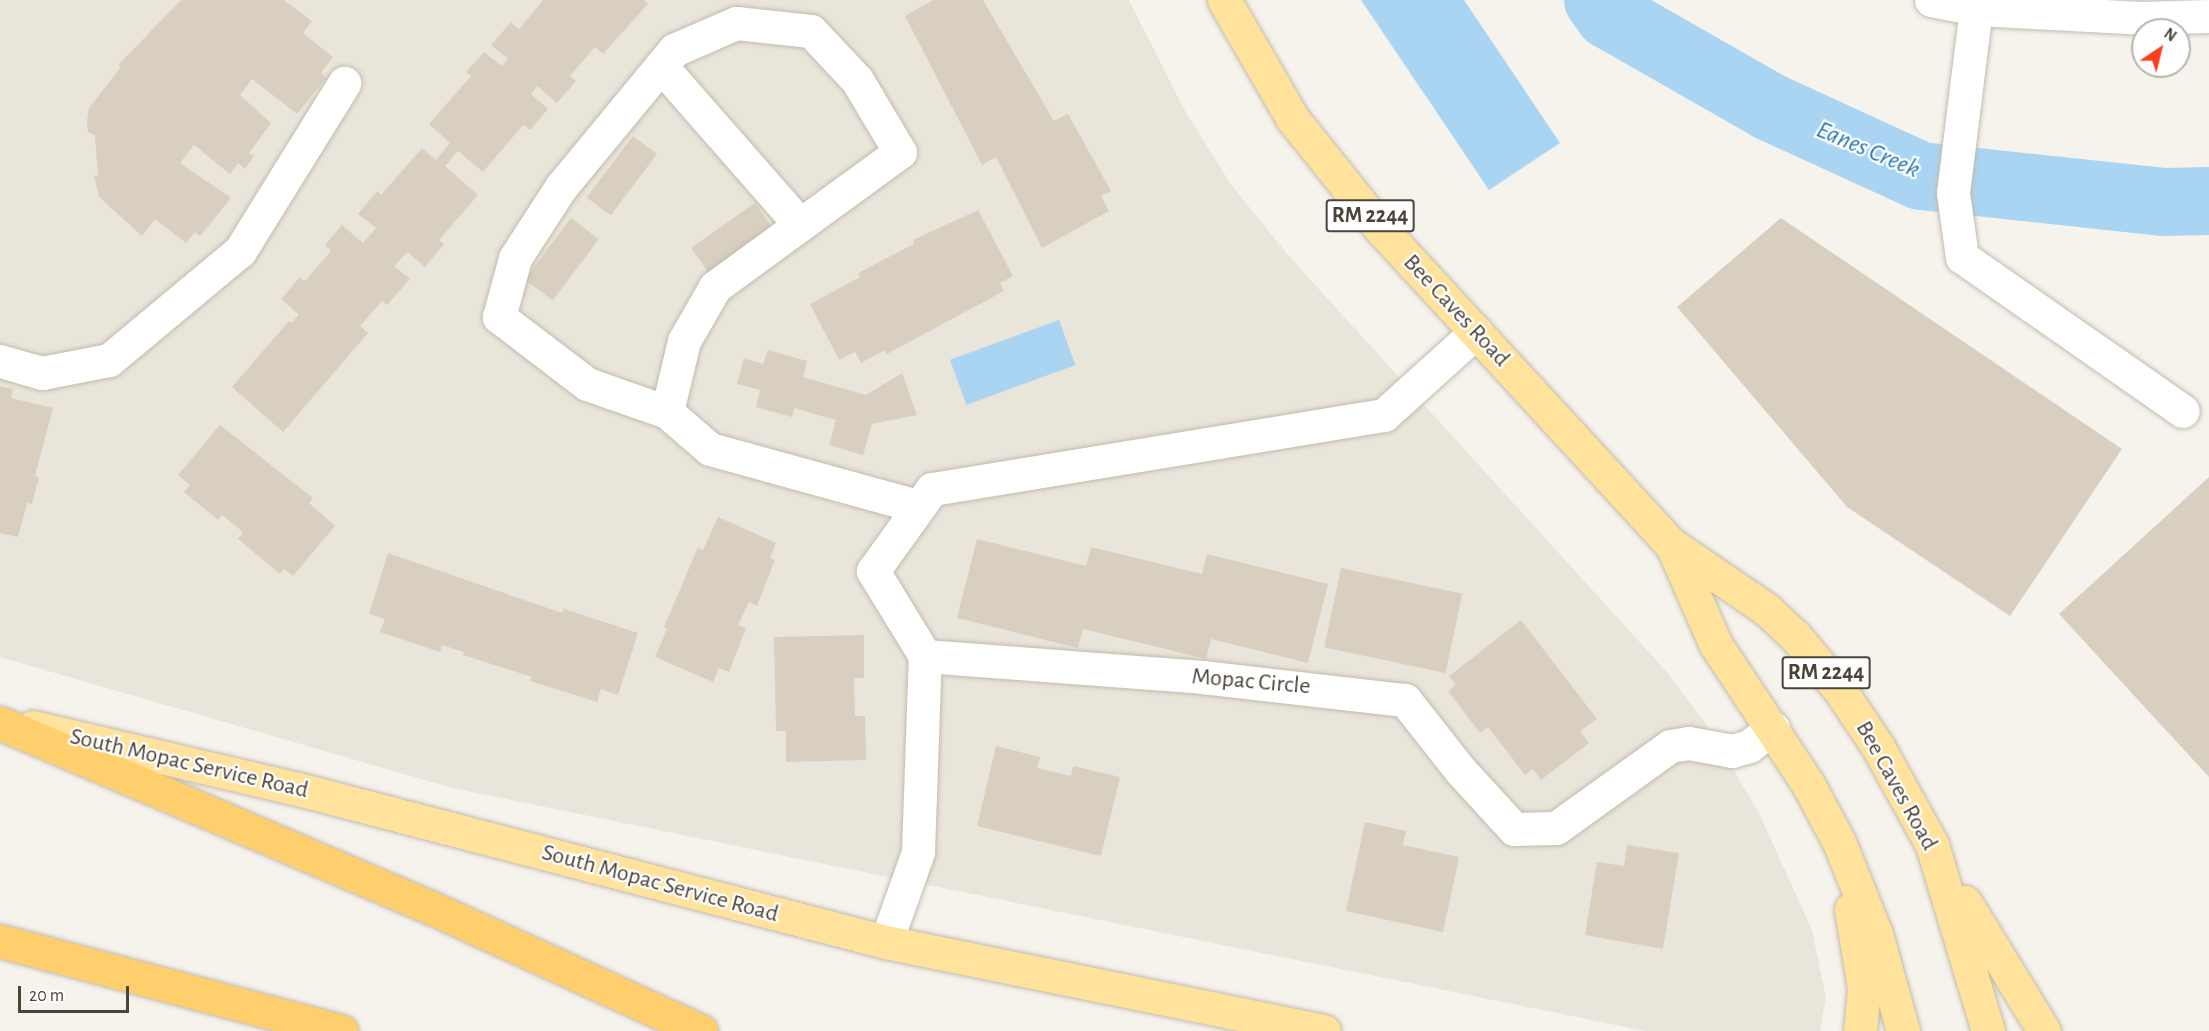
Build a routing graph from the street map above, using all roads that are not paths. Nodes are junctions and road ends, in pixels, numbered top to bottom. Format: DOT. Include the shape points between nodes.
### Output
graph roads {
  1 [pos="1224,0"];
  2 [pos="1931,0"];
  3 [pos="1977,4"];
  4 [pos="2209,16"];
  5 [pos="661,66"];
  6 [pos="344,83"];
  7 [pos="800,225"];
  8 [pos="1476,332"];
  9 [pos="0,361"];
  10 [pos="2182,411"];
  11 [pos="667,412"];
  12 [pos="917,506"];
  13 [pos="1672,544"];
  14 [pos="925,656"];
  15 [pos="0,721"];
  16 [pos="1773,728"];
  17 [pos="1839,842"];
  18 [pos="1932,845"];
  19 [pos="0,941"];
  20 [pos="886,942"];
  21 [pos="341,1031"];
  22 [pos="701,1031"];
  23 [pos="1324,1031"];
  24 [pos="1860,1031"];
  25 [pos="1903,1031"];
  26 [pos="1988,1031"];
  27 [pos="2044,1031"];
  1 -- 8 [label="main road, Bee Caves Road / RM 2244" via="1256,61 1311,143 1365,211"];
  2 -- 3 [label="street"];
  3 -- 4 [label="street" via="2141,18"];
  3 -- 10 [label="street" via="1953,193 1962,257"];
  5 -- 7 [label="street"];
  5 -- 7 [label="street" via="674,50 736,23 811,31 857,81 900,152"];
  5 -- 11 [label="street" via="561,187 515,258 499,317 587,384"];
  6 -- 9 [label="street" via="240,251 109,360 42,373"];
  7 -- 11 [label="street" via="715,287 684,341"];
  8 -- 12 [label="street" via="1384,415 932,489"];
  8 -- 13 [label="main road, Bee Caves Road / RM 2244"];
  11 -- 12 [label="street" via="710,449"];
  12 -- 14 [label="street" via="873,571"];
  13 -- 16 [label="main road, Bee Caves Road / RM 2244" via="1716,645"];
  13 -- 18 [label="main road, Bee Caves Road / RM 2244" via="1766,609 1796,637 1840,690 1878,747"];
  14 -- 16 [label="street, Mopac Circle" via="1202,677 1405,700 1460,770 1514,829 1556,828 1670,746 1689,743 1732,751 1749,746"];
  14 -- 20 [label="street" via="918,852"];
  15 -- 20 [label="main road, South Mopac Service Road" via="298,789"];
  15 -- 22 [label="highway" via="420,903"];
  16 -- 17 [label="main road, Bee Caves Road / RM 2244"];
  17 -- 24 [label="main road" via="1864,988"];
  17 -- 25 [label="main road, Bee Caves Road / RM 2244" via="1876,934"];
  18 -- 26 [label="main road, Bee Caves Road / RM 2244"];
  18 -- 27 [label="main road"];
  19 -- 21 [label="highway"];
  20 -- 23 [label="main road, South Mopac Service Road"];
}
